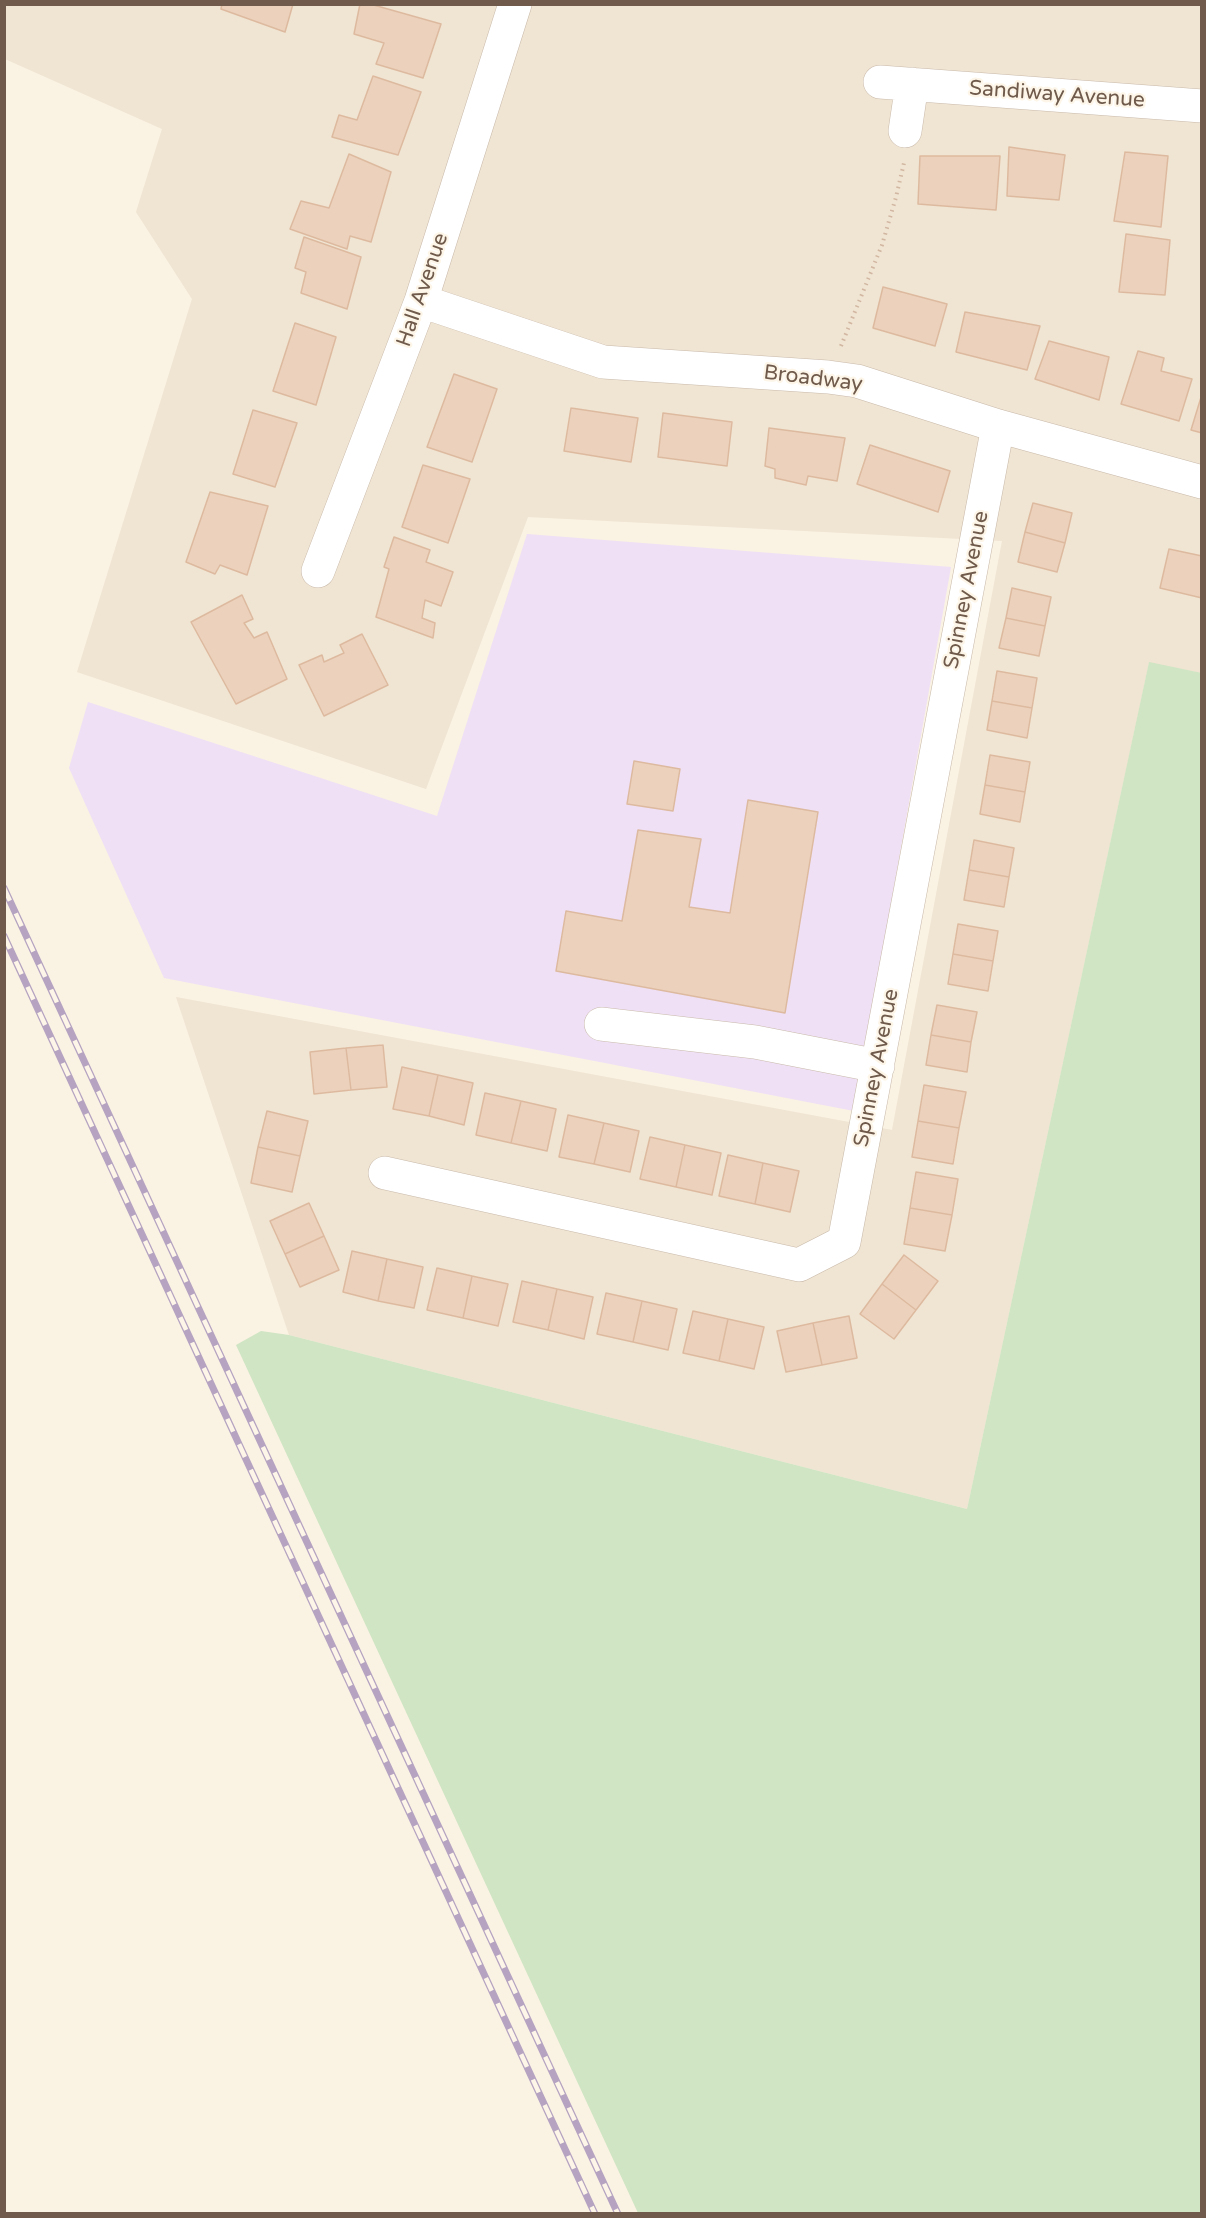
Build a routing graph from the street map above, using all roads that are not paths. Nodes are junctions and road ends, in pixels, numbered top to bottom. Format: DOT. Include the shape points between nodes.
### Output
graph roads {
  1 [pos="515,4"];
  2 [pos="880,82"];
  3 [pos="912,84"];
  4 [pos="1202,106"];
  5 [pos="905,131"];
  6 [pos="421,301"];
  7 [pos="998,426"];
  8 [pos="1202,482"];
  9 [pos="318,571"];
  10 [pos="601,1024"];
  11 [pos="878,1066"];
  12 [pos="385,1173"];
  1 -- 6 [label="street, Hall Avenue"];
  2 -- 3 [label="street, Sandiway Avenue"];
  3 -- 4 [label="street, Sandiway Avenue"];
  3 -- 5 [label="street"];
  6 -- 7 [label="street, Broadway" via="603,362 857,381"];
  6 -- 9 [label="street, Hall Avenue"];
  7 -- 8 [label="street, Broadway"];
  7 -- 11 [label="street, Spinney Avenue"];
  10 -- 11 [label="street" via="755,1042"];
  11 -- 12 [label="street, Spinney Avenue" via="844,1242 799,1265"];
}
